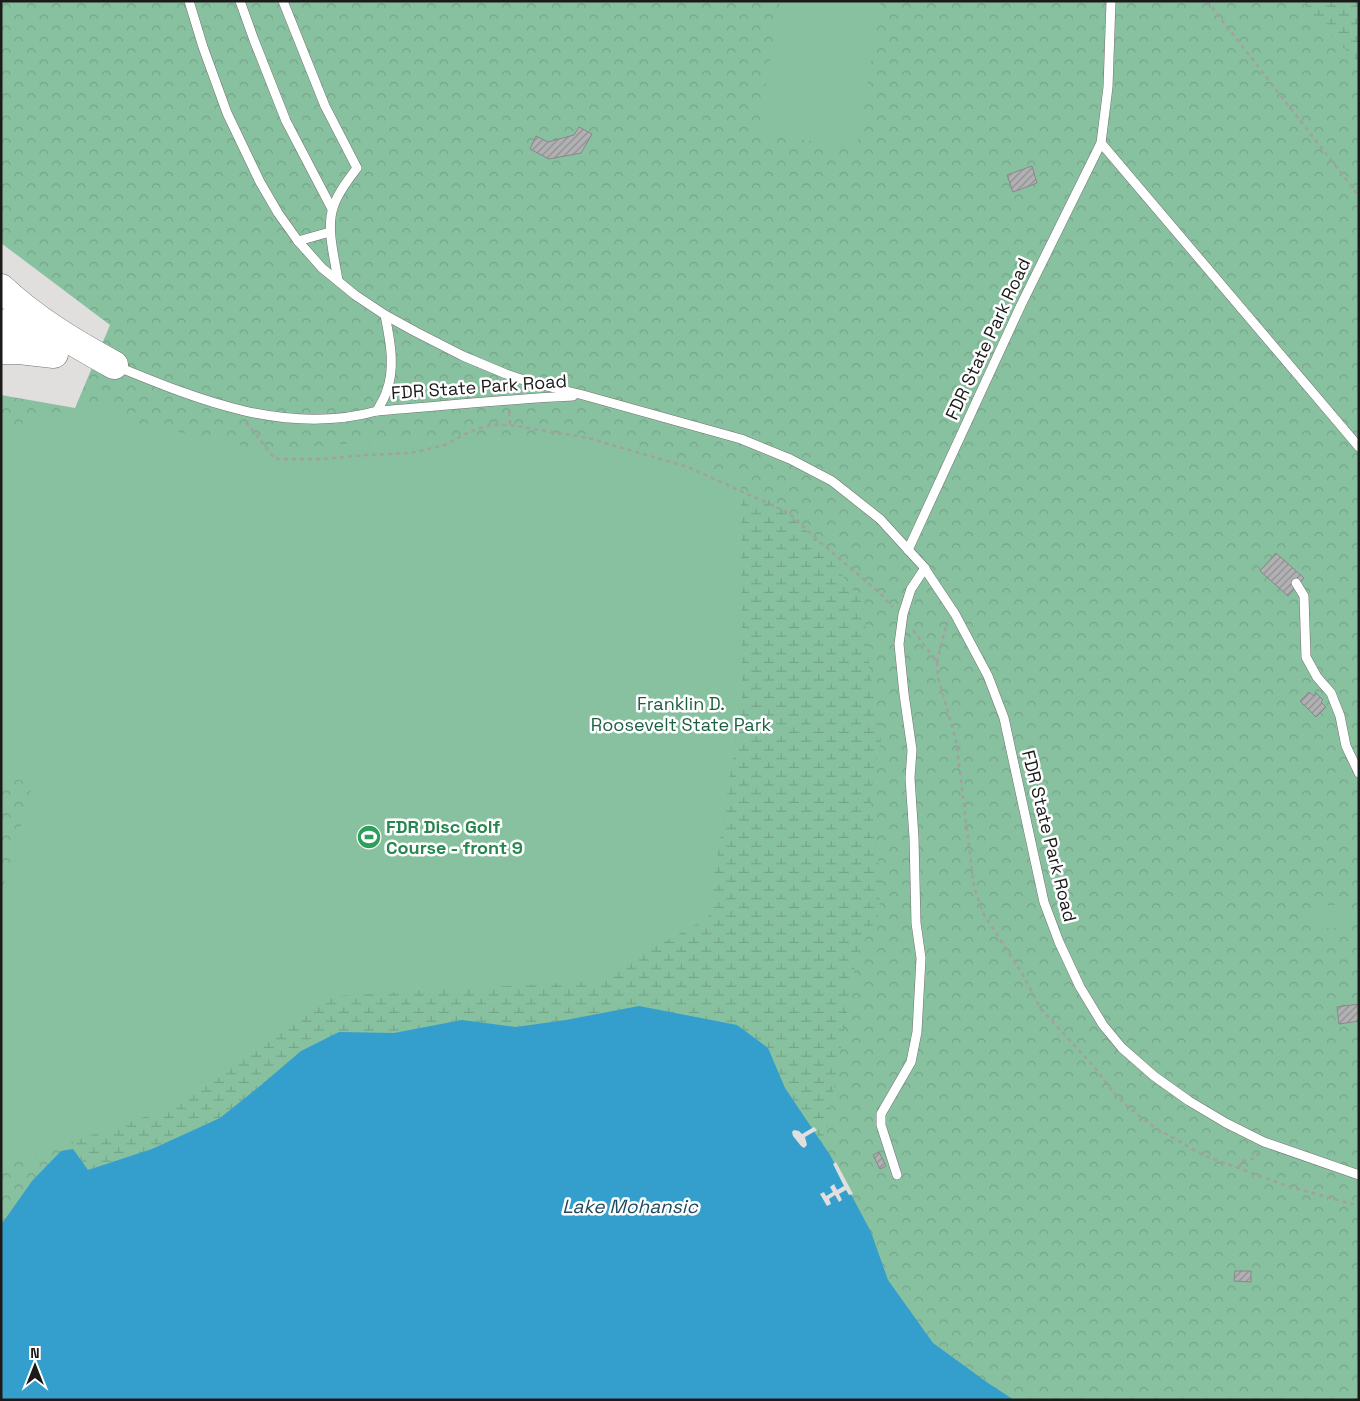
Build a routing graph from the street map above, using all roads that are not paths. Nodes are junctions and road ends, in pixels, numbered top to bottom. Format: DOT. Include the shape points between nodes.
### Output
graph roads {
  1 [pos="189,1"];
  2 [pos="240,1"];
  3 [pos="283,1"];
  4 [pos="1111,1"];
  5 [pos="1101,142"];
  6 [pos="332,209"];
  7 [pos="330,232"];
  8 [pos="298,240"];
  9 [pos="338,281"];
  10 [pos="1,288"];
  11 [pos="384,315"];
  12 [pos="1,323"];
  13 [pos="1,350"];
  14 [pos="114,365"];
  15 [pos="583,395"];
  16 [pos="377,411"];
  17 [pos="1359,446"];
  18 [pos="908,550"];
  19 [pos="925,568"];
  20 [pos="1296,583"];
  21 [pos="1359,773"];
  22 [pos="897,1175"];
  23 [pos="1359,1175"];
  1 -- 8 [label="lane, FDR State Park Road" via="226,113 260,182"];
  2 -- 6 [label="lane" via="286,121"];
  3 -- 6 [label="lane" via="325,106 357,168"];
  4 -- 5 [label="lane, FDR State Park Road" via="1108,87"];
  5 -- 17 [label="lane"];
  5 -- 18 [label="lane, FDR State Park Road" via="1021,305"];
  6 -- 7 [label="lane"];
  7 -- 8 [label="lane"];
  7 -- 9 [label="lane"];
  8 -- 9 [label="lane, FDR State Park Road"];
  9 -- 11 [label="lane, FDR State Park Road"];
  10 -- 14 [label="highway" via="57,332"];
  11 -- 15 [label="lane, FDR State Park Road" via="506,374"];
  11 -- 16 [label="lane, FDR State Park Road" via="392,366 386,394"];
  12 -- 14 [label="highway"];
  13 -- 14 [label="highway" via="74,357"];
  14 -- 16 [label="lane, FDR State Park Road" via="186,394 268,416 333,419"];
  15 -- 16 [label="lane, FDR State Park Road"];
  15 -- 18 [label="lane, FDR State Park Road" via="741,439 790,459 832,481 880,519"];
  18 -- 19 [label="lane, FDR State Park Road"];
  19 -- 22 [label="lane" via="911,589 902,616 899,644 912,750 910,778 916,923 921,958 917,1032 911,1062 881,1114 881,1125"];
  19 -- 23 [label="lane, FDR State Park Road" via="988,676 1004,718 1044,902 1080,987 1103,1025 1122,1048 1154,1076 1226,1123 1264,1142"];
  20 -- 21 [label="lane" via="1304,596 1306,657 1331,693 1346,746"];
}
